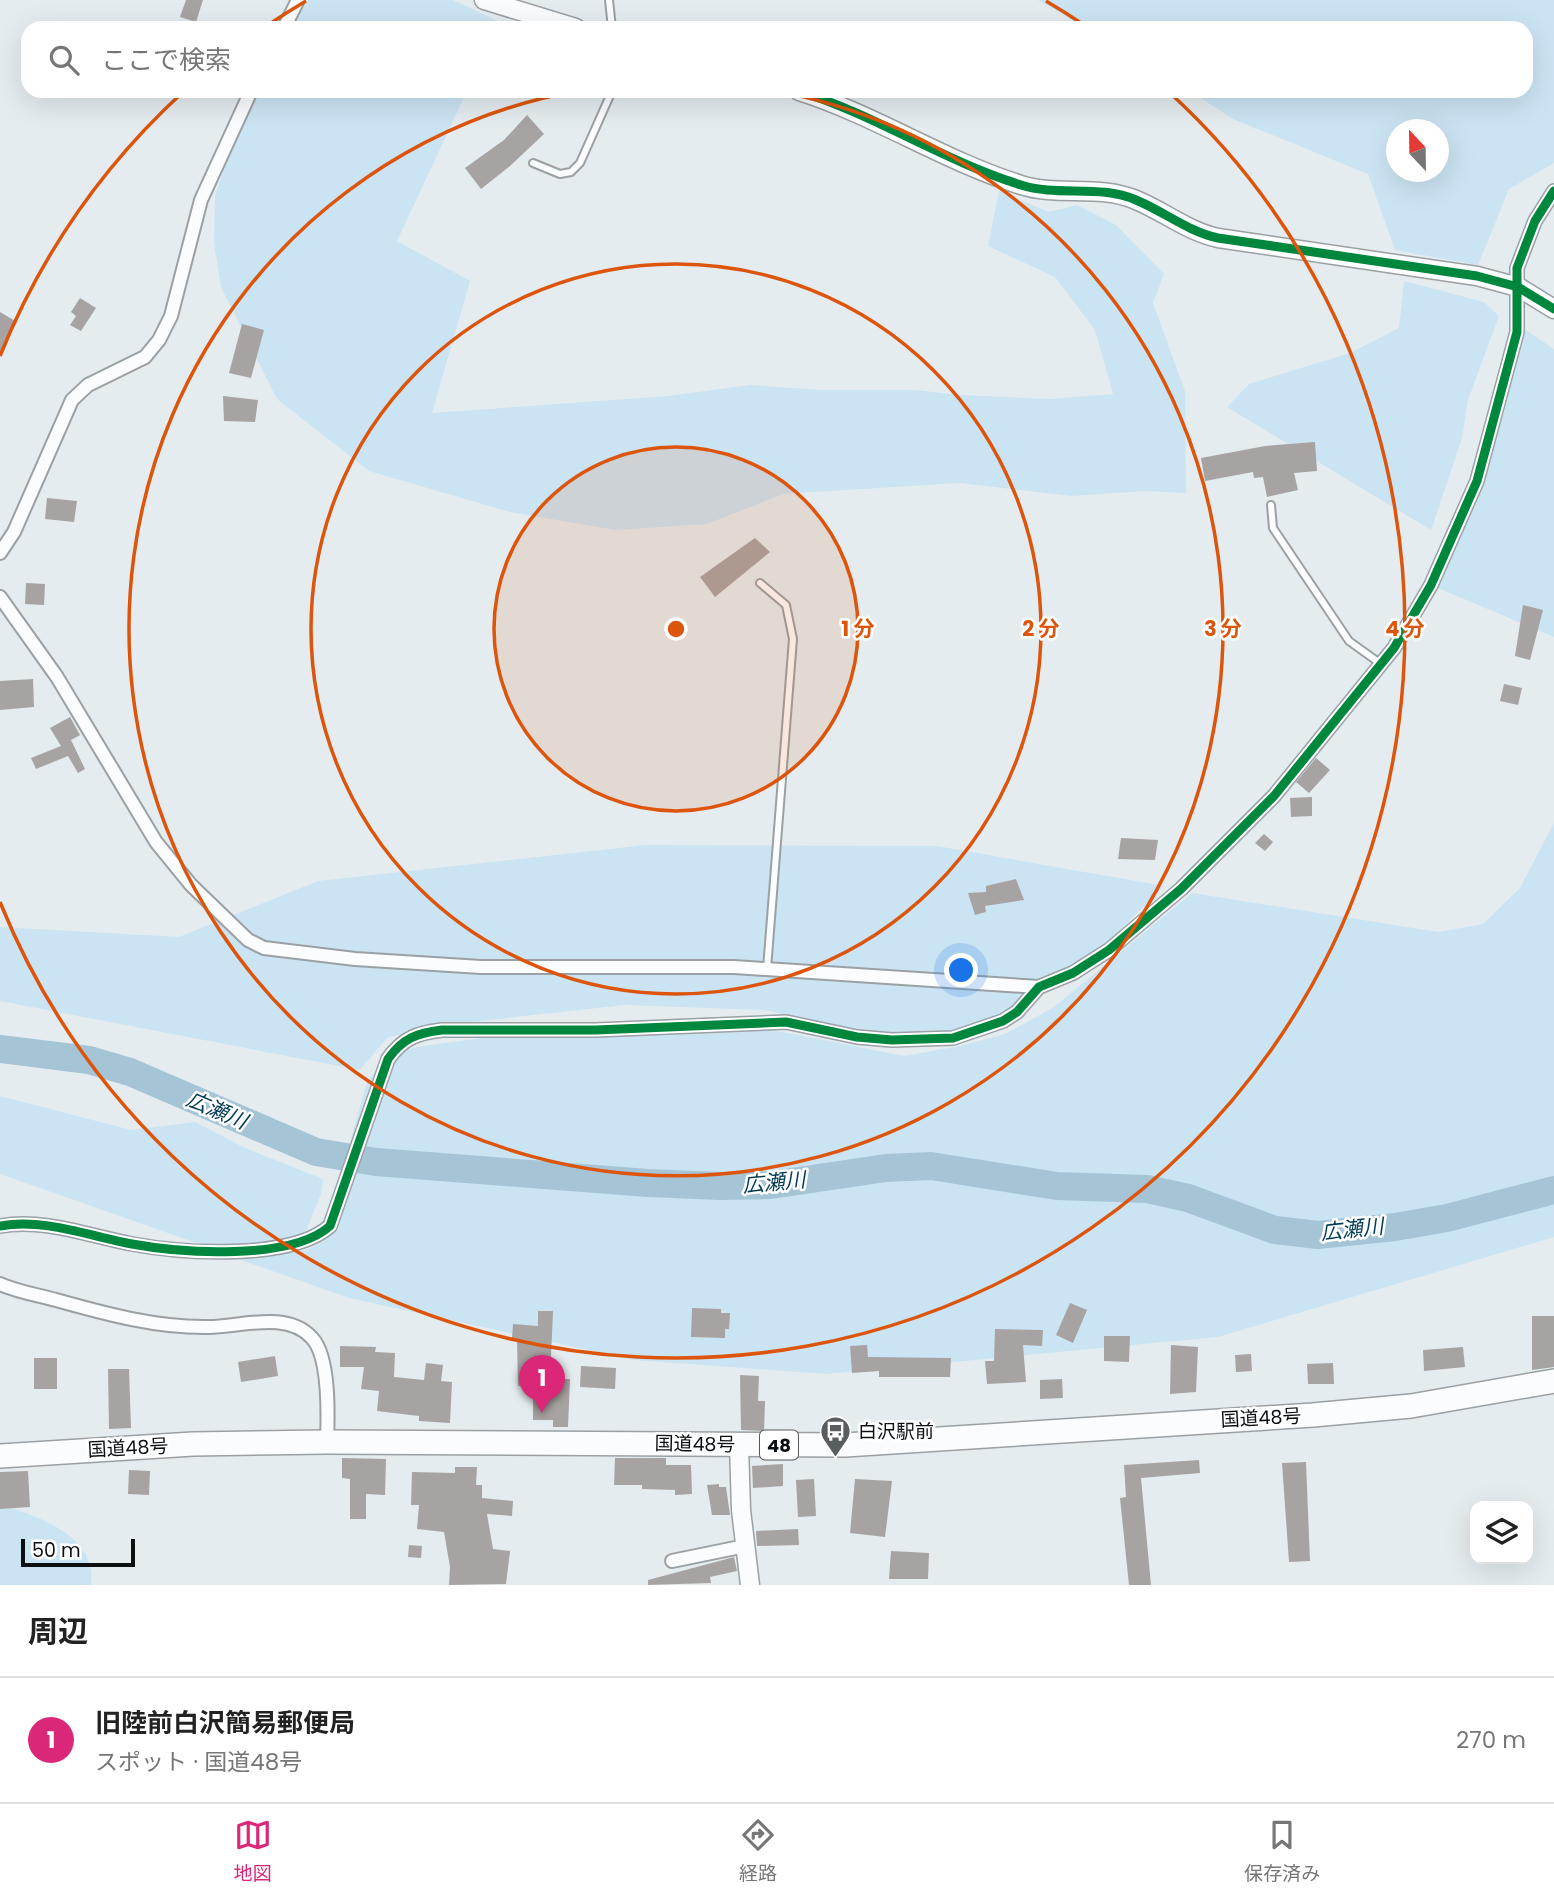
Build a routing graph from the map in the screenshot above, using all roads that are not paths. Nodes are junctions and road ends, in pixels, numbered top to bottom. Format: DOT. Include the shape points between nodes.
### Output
graph roads {
  1 [pos="298,0"];
  2 [pos="484,0"];
  3 [pos="609,0"];
  4 [pos="288,21"];
  5 [pos="553,21"];
  6 [pos="611,21"];
  7 [pos="248,98"];
  8 [pos="609,98"];
  9 [pos="821,98"];
  10 [pos="533,163"];
  11 [pos="1554,191"];
  12 [pos="1518,287"];
  13 [pos="1554,309"];
  14 [pos="1271,505"];
  15 [pos="0,553"];
  16 [pos="760,583"];
  17 [pos="0,597"];
  18 [pos="1381,664"];
  19 [pos="767,969"];
  20 [pos="1039,987"];
  21 [pos="0,1226"];
  22 [pos="0,1283"];
  23 [pos="1554,1381"];
  24 [pos="327,1442"];
  25 [pos="739,1445"];
  26 [pos="0,1455"];
  27 [pos="745,1546"];
  28 [pos="672,1562"];
  29 [pos="750,1585"];
  1 -- 4 [label="street"];
  2 -- 5 [label="street"];
  3 -- 6 [label="lane"];
  7 -- 15 [label="street" via="201,201 171,316 159,340 145,357 88,385 72,400 14,533"];
  8 -- 10 [label="lane" via="580,163 570,173 560,174"];
  9 -- 12 [label="street" via="1040,191 1109,192 1137,200 1199,234 1477,276"];
  11 -- 12 [label="street" via="1521,256"];
  12 -- 13 [label="street"];
  12 -- 18 [label="street" via="1517,332 1477,481 1431,585"];
  14 -- 18 [label="lane" via="1273,528 1349,641"];
  16 -- 19 [label="lane" via="786,605 793,639"];
  17 -- 19 [label="street" via="57,677 156,842 191,885 256,944 343,958 481,967"];
  18 -- 20 [label="street" via="1274,796 1181,889 1109,950 1073,973"];
  19 -- 20 [label="street"];
  20 -- 21 [label="street" via="1017,1012 992,1027 926,1041 857,1037 786,1023 442,1030 410,1037 398,1044 388,1059 330,1226 309,1240 285,1247 200,1250 134,1245 23,1224"];
  22 -- 24 [label="street" via="121,1318 209,1327 284,1323 300,1329 313,1339 321,1356"];
  23 -- 25 [label="highway, 国道48号 / 48" via="1411,1406 1313,1415 845,1445"];
  24 -- 25 [label="highway, 国道48号 / 48"];
  24 -- 26 [label="highway, 国道48号 / 48"];
  25 -- 27 [label="street"];
  27 -- 28 [label="street"];
  27 -- 29 [label="street"];
}
